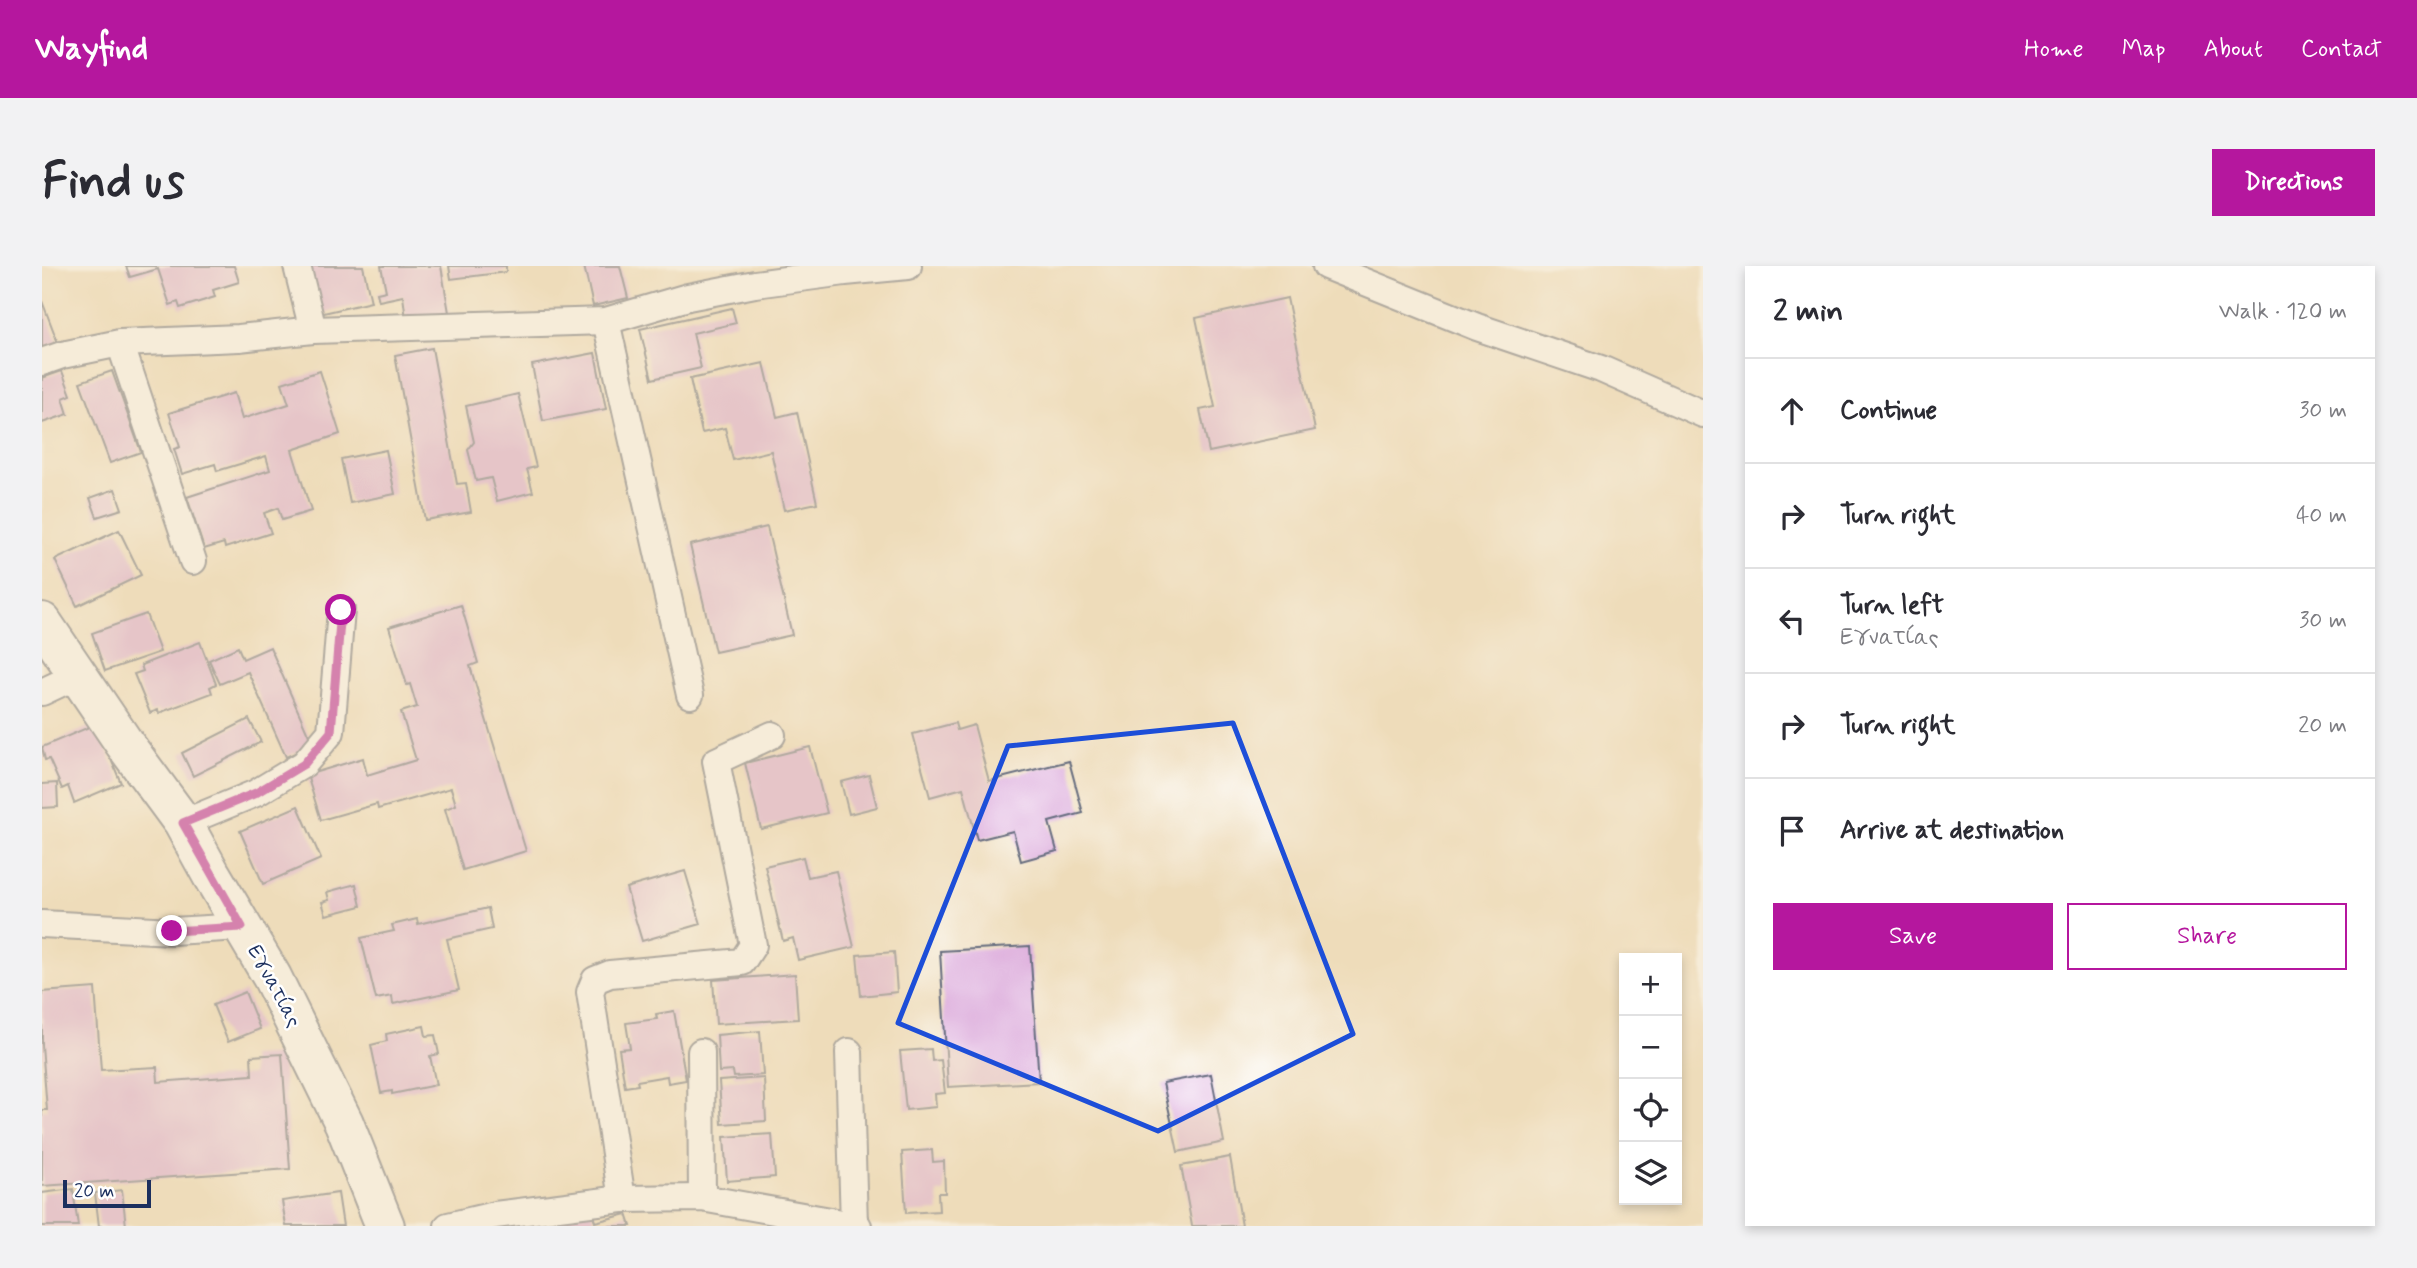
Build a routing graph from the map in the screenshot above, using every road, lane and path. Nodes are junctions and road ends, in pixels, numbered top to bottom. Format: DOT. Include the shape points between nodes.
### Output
graph roads {
  1 [pos="297,266"];
  2 [pos="908,266"];
  3 [pos="1326,266"];
  4 [pos="783,273"];
  5 [pos="606,321"];
  6 [pos="313,330"];
  7 [pos="120,343"];
  8 [pos="42,362"];
  9 [pos="1703,414"];
  10 [pos="193,561"];
  11 [pos="341,610"];
  12 [pos="42,622"];
  13 [pos="78,675"];
  14 [pos="42,692"];
  15 [pos="690,695"];
  16 [pos="772,735"];
  17 [pos="183,823"];
  18 [pos="42,924"];
  19 [pos="242,927"];
  20 [pos="701,1052"];
  21 [pos="849,1052"];
  22 [pos="702,1198"];
  23 [pos="622,1199"];
  24 [pos="856,1225"];
  25 [pos="384,1226"];
  26 [pos="448,1226"];
  1 -- 6 [label="street"];
  2 -- 4 [label="street"];
  3 -- 9 [label="street" via="1477,327 1601,369"];
  4 -- 5 [label="street"];
  5 -- 6 [label="street"];
  5 -- 15 [label="street"];
  6 -- 7 [label="street"];
  7 -- 8 [label="street"];
  7 -- 10 [label="street"];
  11 -- 17 [label="street" via="331,732 304,764 256,793"];
  12 -- 13 [label="street, Εγνατίας"];
  13 -- 14 [label="street"];
  13 -- 17 [label="street, Εγνατίας"];
  16 -- 23 [label="street" via="716,761 753,945 749,954 742,962 610,974 595,980 590,992"];
  17 -- 19 [label="street, Εγνατίας"];
  18 -- 19 [label="street" via="172,931"];
  19 -- 25 [label="street, Εγνατίας" via="272,977 344,1123"];
  20 -- 22 [label="street"];
  21 -- 24 [label="street"];
  22 -- 23 [label="street"];
  22 -- 24 [label="street"];
  23 -- 26 [label="street" via="495,1215"];
}
